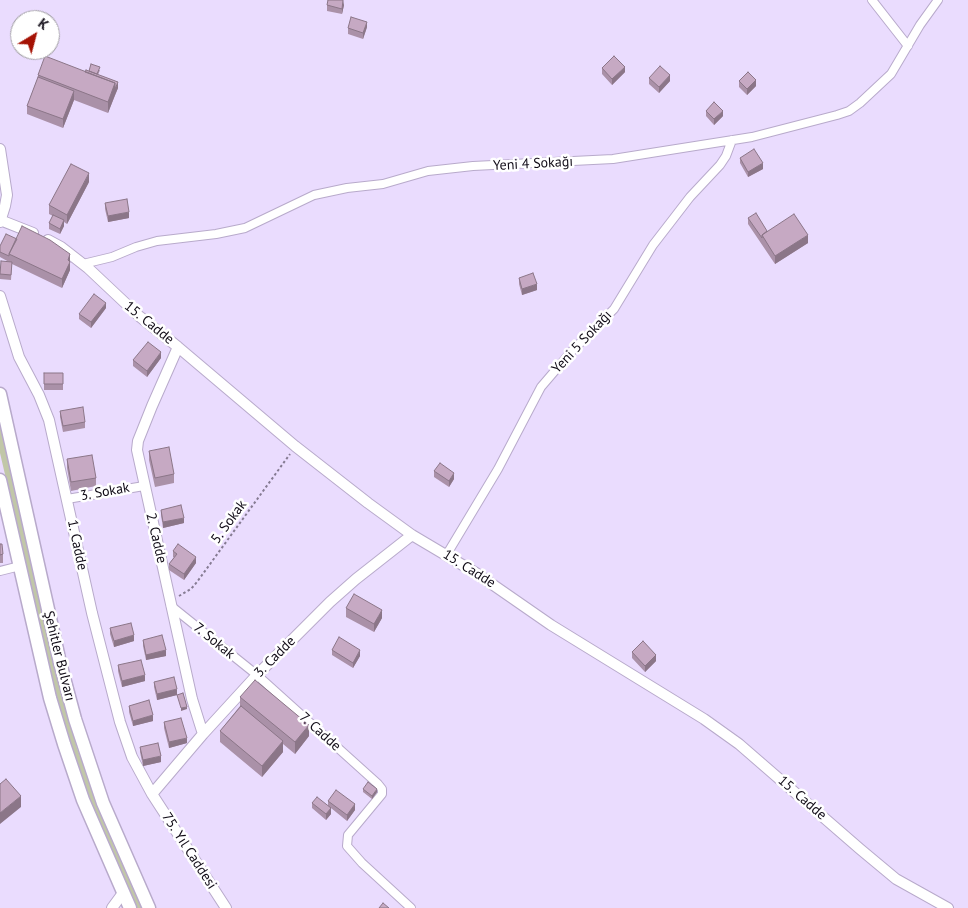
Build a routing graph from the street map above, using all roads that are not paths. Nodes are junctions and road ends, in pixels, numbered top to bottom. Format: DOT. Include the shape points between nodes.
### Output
graph roads {
  1 [pos="872,0"];
  2 [pos="938,0"];
  3 [pos="908,46"];
  4 [pos="732,140"];
  5 [pos="0,149"];
  6 [pos="0,221"];
  7 [pos="83,264"];
  8 [pos="0,296"];
  9 [pos="178,347"];
  10 [pos="0,394"];
  11 [pos="0,480"];
  12 [pos="144,486"];
  13 [pos="67,499"];
  14 [pos="412,535"];
  15 [pos="447,554"];
  16 [pos="20,566"];
  17 [pos="0,571"];
  18 [pos="170,602"];
  19 [pos="257,676"];
  20 [pos="203,734"];
  21 [pos="152,794"];
  22 [pos="123,893"];
  23 [pos="112,908"];
  24 [pos="130,908"];
  25 [pos="149,908"];
  26 [pos="226,908"];
  27 [pos="411,908"];
  28 [pos="948,908"];
  1 -- 3 [label="street"];
  2 -- 3 [label="street, Yeni 4 Sokağı"];
  3 -- 4 [label="street, Yeni 4 Sokağı" via="891,74 849,110 775,132"];
  4 -- 7 [label="street, Yeni 4 Sokağı" via="613,160 428,171 383,184 314,195 245,228 156,241"];
  4 -- 15 [label="street, Yeni 5 Sokağı" via="720,165 659,238 614,309 541,387 498,469"];
  5 -- 6 [label="street" via="6,195"];
  6 -- 7 [label="street, 15. Cadde" via="49,240"];
  7 -- 9 [label="street, 15. Cadde"];
  8 -- 13 [label="street, 1. Cadde" via="19,357 47,414"];
  9 -- 12 [label="street, 2. Cadde" via="138,441 138,460"];
  9 -- 14 [label="street, 15. Cadde" via="295,446"];
  10 -- 25 [label="main road, Şehitler Bulvarı" via="75,720 103,803"];
  11 -- 16 [label="main road, Şehitler Bulvarı"];
  12 -- 13 [label="street, 3. Sokak"];
  12 -- 18 [label="street, 2. Cadde"];
  13 -- 21 [label="street, 1. Cadde" via="120,722 135,763"];
  14 -- 15 [label="street, 15. Cadde"];
  14 -- 19 [label="street, 3. Cadde" via="330,602"];
  15 -- 28 [label="street, 15. Cadde" via="551,625 704,719 739,744 896,879"];
  16 -- 17 [label="street"];
  16 -- 22 [label="main road, Şehitler Bulvarı" via="50,698 74,778"];
  18 -- 19 [label="street, 7. Sokak"];
  18 -- 20 [label="street, 2. Cadde"];
  19 -- 20 [label="street, 3. Cadde"];
  19 -- 27 [label="street, 7. Cadde" via="382,789 376,803 348,835 347,846"];
  20 -- 21 [label="street, 3. Cadde"];
  21 -- 26 [label="street, 75. Yıl Caddesi"];
  22 -- 23 [label="street"];
  22 -- 24 [label="main road, Şehitler Bulvarı"];
}
